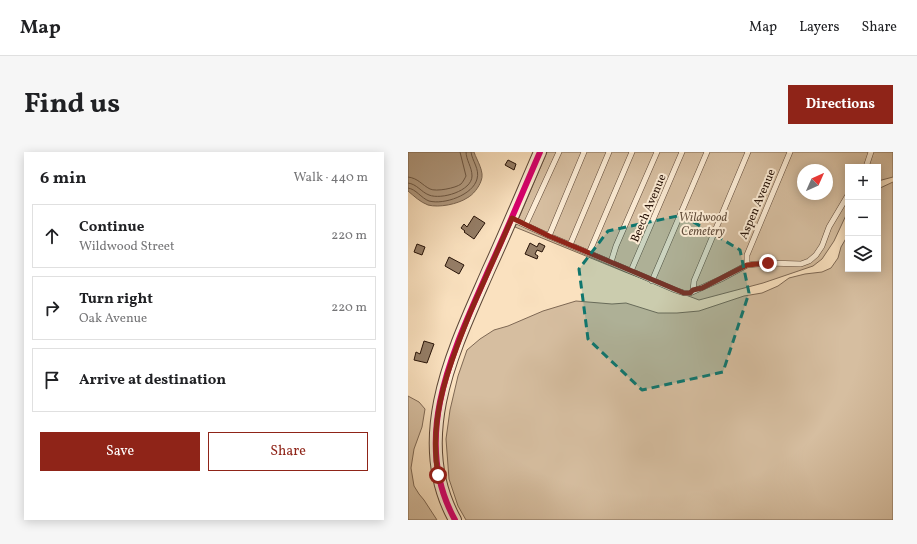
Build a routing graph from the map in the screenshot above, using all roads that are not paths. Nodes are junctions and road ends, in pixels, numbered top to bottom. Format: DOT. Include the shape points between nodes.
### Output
graph roads {
  1 [pos="540,152"];
  2 [pos="559,152"];
  3 [pos="584,152"];
  4 [pos="609,152"];
  5 [pos="632,152"];
  6 [pos="657,152"];
  7 [pos="682,152"];
  8 [pos="707,152"];
  9 [pos="748,152"];
  10 [pos="790,152"];
  11 [pos="871,152"];
  12 [pos="867,164"];
  13 [pos="845,200"];
  14 [pos="512,218"];
  15 [pos="526,224"];
  16 [pos="549,236"];
  17 [pos="570,245"];
  18 [pos="588,253"];
  19 [pos="611,262"];
  20 [pos="747,265"];
  21 [pos="631,271"];
  22 [pos="652,281"];
  23 [pos="693,290"];
  24 [pos="455,520"];
  1 -- 14 [label="street"];
  2 -- 15 [label="lane"];
  3 -- 16 [label="lane"];
  4 -- 17 [label="lane"];
  5 -- 18 [label="lane"];
  6 -- 19 [label="lane"];
  7 -- 21 [label="lane, Beech Avenue"];
  8 -- 22 [label="lane"];
  9 -- 23 [label="lane" via="694,281"];
  10 -- 20 [label="lane, Aspen Avenue" via="747,255"];
  11 -- 12 [label="lane"];
  13 -- 20 [label="lane" via="822,246 809,261 801,264"];
  14 -- 15 [label="lane"];
  14 -- 24 [label="street" via="457,345 438,409 435,438 437,467 442,490"];
  15 -- 16 [label="lane"];
  16 -- 17 [label="lane"];
  17 -- 18 [label="lane"];
  18 -- 19 [label="lane"];
  19 -- 21 [label="lane"];
  20 -- 23 [label="lane"];
  21 -- 22 [label="lane"];
  22 -- 23 [label="lane" via="684,293"];
}
